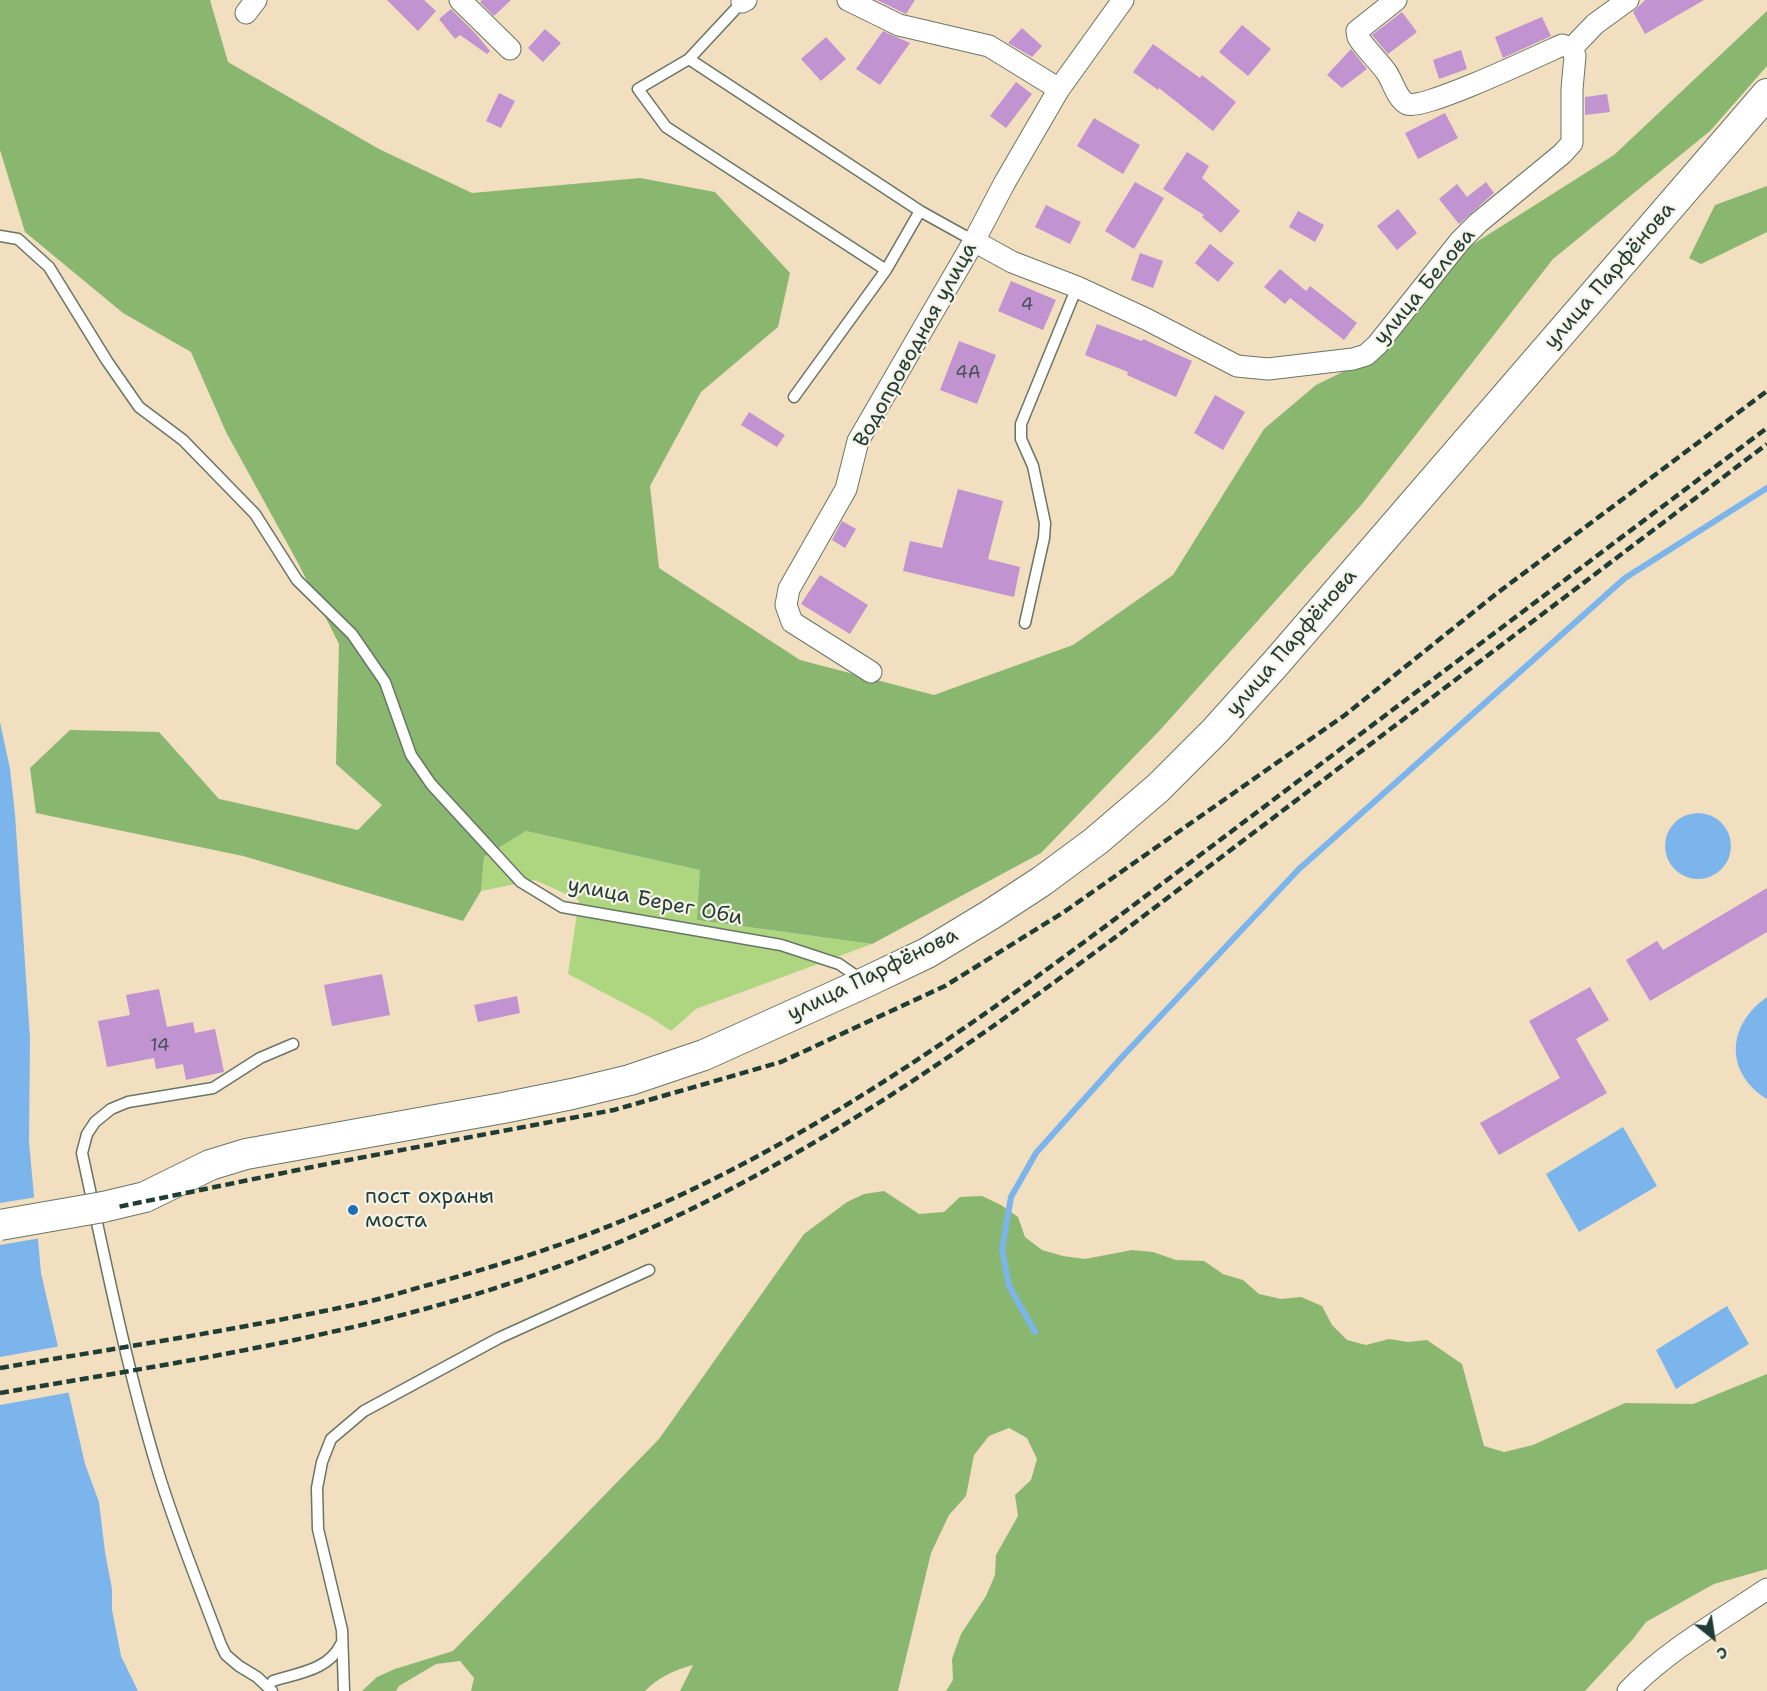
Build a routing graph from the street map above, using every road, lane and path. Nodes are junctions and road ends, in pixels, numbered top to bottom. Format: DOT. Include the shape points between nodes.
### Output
graph roads {
  1 [pos="460,0"];
  2 [pos="848,0"];
  3 [pos="1123,0"];
  4 [pos="1396,0"];
  5 [pos="1628,0"];
  6 [pos="744,1"];
  7 [pos="1572,48"];
  8 [pos="510,49"];
  9 [pos="689,58"];
  10 [pos="1059,89"];
  11 [pos="1767,94"];
  12 [pos="920,211"];
  13 [pos="0,236"];
  14 [pos="974,241"];
  15 [pos="886,270"];
  16 [pos="1077,287"];
  17 [pos="794,397"];
  18 [pos="1024,622"];
  19 [pos="871,672"];
  20 [pos="866,982"];
  21 [pos="294,1044"];
  22 [pos="0,1225"];
  23 [pos="649,1270"];
  24 [pos="1767,1589"];
  25 [pos="342,1641"];
  26 [pos="272,1686"];
  27 [pos="344,1691"];
  28 [pos="1628,1691"];
  1 -- 8 [label="street"];
  2 -- 10 [label="street" via="899,25 989,46"];
  3 -- 10 [label="street, Водопроводная улица"];
  4 -- 7 [label="street" via="1358,31 1358,37 1407,105 1419,105 1562,45"];
  5 -- 7 [label="street" via="1595,24"];
  6 -- 9 [label="lane"];
  7 -- 16 [label="street, улица Белова" via="1572,143 1460,241 1366,355 1268,369 1237,366"];
  9 -- 12 [label="lane"];
  9 -- 15 [label="lane" via="638,89 666,127"];
  10 -- 14 [label="street, Водопроводная улица"];
  11 -- 20 [label="main road, улица Парфёнова" via="1276,663 1158,788 1096,841 1025,892 927,953"];
  12 -- 14 [label="lane"];
  12 -- 15 [label="lane"];
  13 -- 20 [label="lane, улица Берег Оби" via="18,240 49,267 139,407 183,440 255,514 297,580 352,634 385,682 411,755 431,784 521,882 562,907 781,945 839,964"];
  14 -- 16 [label="street, улица Белова" via="1012,262"];
  14 -- 19 [label="street, Водопроводная улица" via="858,441 846,489 789,589 786,605 792,622"];
  15 -- 17 [label="lane"];
  16 -- 18 [label="lane" via="1021,424 1021,439 1033,466 1045,523"];
  20 -- 22 [label="main road, улица Парфёнова, bridge" via="704,1055 630,1080 572,1095 237,1157 210,1165 145,1197"];
  21 -- 26 [label="lane" via="260,1058 213,1088 128,1102 111,1109 87,1134 82,1153 126,1359 186,1552 226,1655"];
  23 -- 25 [label="lane" via="489,1344 364,1411 331,1439 317,1488 318,1529"];
  24 -- 28 [label="street" via="1683,1646"];
  25 -- 26 [label="lane" via="335,1656 322,1665"];
  25 -- 27 [label="lane"];
}
